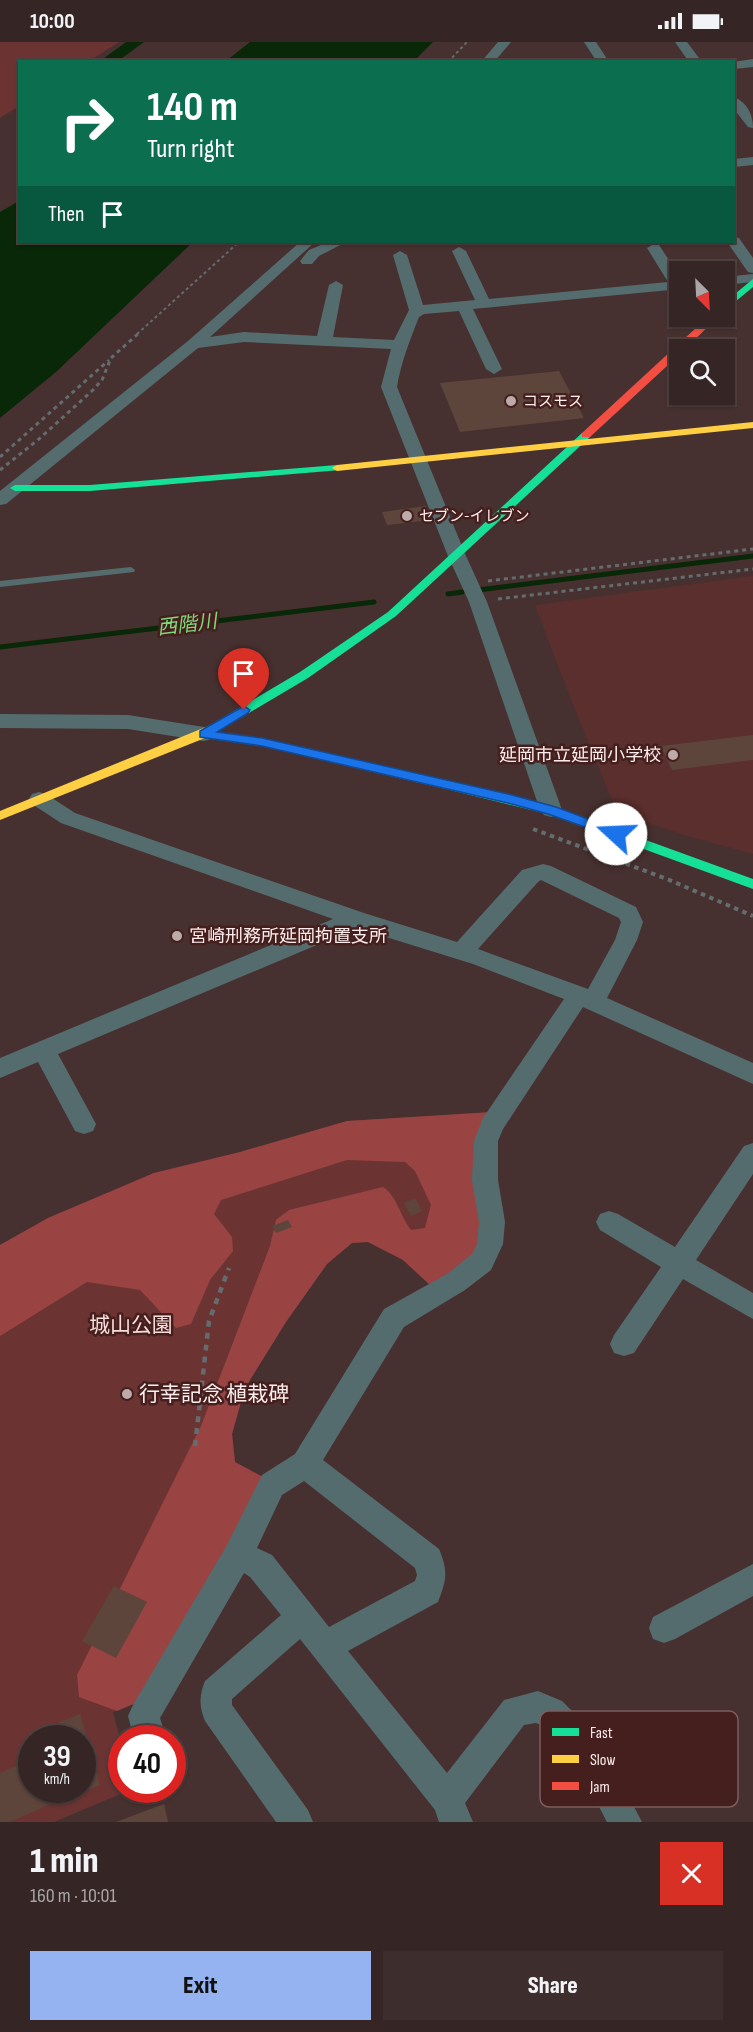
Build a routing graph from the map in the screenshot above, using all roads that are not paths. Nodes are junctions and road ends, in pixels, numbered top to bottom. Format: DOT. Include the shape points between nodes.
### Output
graph roads {
  1 [pos="505,42"];
  2 [pos="590,42"];
  3 [pos="681,42"];
  4 [pos="489,60"];
  5 [pos="602,60"];
  6 [pos="694,60"];
  7 [pos="753,63"];
  8 [pos="735,65"];
  9 [pos="735,101"];
  10 [pos="753,124"];
  11 [pos="753,161"];
  12 [pos="735,163"];
  13 [pos="735,242"];
  14 [pos="319,243"];
  15 [pos="337,243"];
  16 [pos="654,248"];
  17 [pos="305,250"];
  18 [pos="459,251"];
  19 [pos="400,255"];
  20 [pos="753,269"];
  21 [pos="669,271"];
  22 [pos="735,280"];
  23 [pos="753,280"];
  24 [pos="336,285"];
  25 [pos="669,286"];
  26 [pos="735,297"];
  27 [pos="484,304"];
  28 [pos="464,306"];
  29 [pos="417,312"];
  30 [pos="704,327"];
  31 [pos="324,341"];
  32 [pos="193,344"];
  33 [pos="400,345"];
  34 [pos="494,369"];
  35 [pos="753,425"];
  36 [pos="577,444"];
  37 [pos="420,461"];
  38 [pos="15,488"];
  39 [pos="0,500"];
  40 [pos="457,556"];
  41 [pos="131,570"];
  42 [pos="0,584"];
  43 [pos="0,721"];
  44 [pos="204,734"];
  45 [pos="39,800"];
  46 [pos="551,810"];
  47 [pos="0,816"];
  48 [pos="753,884"];
  49 [pos="356,919"];
  50 [pos="462,952"];
  51 [pos="586,998"];
  52 [pos="44,1050"];
  53 [pos="0,1068"];
  54 [pos="753,1074"];
  55 [pos="84,1124"];
  56 [pos="753,1153"];
  57 [pos="609,1222"];
  58 [pos="679,1263"];
  59 [pos="753,1307"];
  60 [pos="624,1344"];
  61 [pos="305,1464"];
  62 [pos="238,1555"];
  63 [pos="753,1579"];
  64 [pos="301,1617"];
  65 [pos="663,1628"];
  66 [pos="324,1647"];
  67 [pos="546,1711"];
  68 [pos="146,1725"];
  69 [pos="616,1807"];
  70 [pos="451,1810"];
  71 [pos="296,1822"];
  72 [pos="625,1822"];
  1 -- 4 [label="street"];
  2 -- 5 [label="street"];
  3 -- 6 [label="street"];
  7 -- 8 [label="street"];
  9 -- 10 [label="street"];
  11 -- 12 [label="street"];
  13 -- 20 [label="street"];
  14 -- 17 [label="street"];
  15 -- 17 [label="street" via="314,253"];
  16 -- 21 [label="street"];
  17 -- 32 [label="street"];
  18 -- 27 [label="street"];
  19 -- 29 [label="street"];
  22 -- 23 [label="street"];
  23 -- 26 [label="street"];
  24 -- 31 [label="street"];
  25 -- 27 [label="street"];
  27 -- 28 [label="street"];
  28 -- 29 [label="street"];
  28 -- 34 [label="street"];
  29 -- 33 [label="street"];
  30 -- 36 [label="street"];
  31 -- 32 [label="street" via="244,337"];
  31 -- 33 [label="street"];
  32 -- 38 [label="street"];
  33 -- 37 [label="street" via="389,387"];
  35 -- 36 [label="street"];
  36 -- 37 [label="street"];
  36 -- 40 [label="street"];
  37 -- 38 [label="street" via="90,488"];
  37 -- 40 [label="street"];
  38 -- 39 [label="street"];
  40 -- 44 [label="street" via="392,614 304,675"];
  40 -- 46 [label="street" via="478,602"];
  41 -- 42 [label="lane"];
  43 -- 44 [label="street" via="128,722"];
  44 -- 45 [label="street"];
  44 -- 46 [label="street" via="262,742"];
  45 -- 47 [label="street"];
  45 -- 49 [label="street" via="68,818"];
  46 -- 48 [label="street"];
  49 -- 50 [label="street"];
  49 -- 52 [label="street"];
  50 -- 51 [label="street"];
  50 -- 51 [label="street" via="530,876 543,872 628,913 632,922 626,940"];
  51 -- 54 [label="street"];
  51 -- 61 [label="street" via="492,1125 486,1141 485,1180 492,1222 490,1244 482,1262 394,1318"];
  52 -- 53 [label="street"];
  52 -- 55 [label="street"];
  56 -- 58 [label="street"];
  57 -- 58 [label="street"];
  58 -- 59 [label="street"];
  58 -- 60 [label="street"];
  61 -- 62 [label="street" via="272,1485"];
  61 -- 66 [label="street" via="428,1559 432,1575 427,1591"];
  62 -- 64 [label="street" via="261,1566"];
  62 -- 68 [label="street" via="144,1716"];
  63 -- 65 [label="street"];
  64 -- 66 [label="street"];
  64 -- 71 [label="street" via="216,1692 216,1710"];
  66 -- 70 [label="street"];
  67 -- 70 [label="street" via="538,1707 515,1711"];
  69 -- 72 [label="street"];
}
